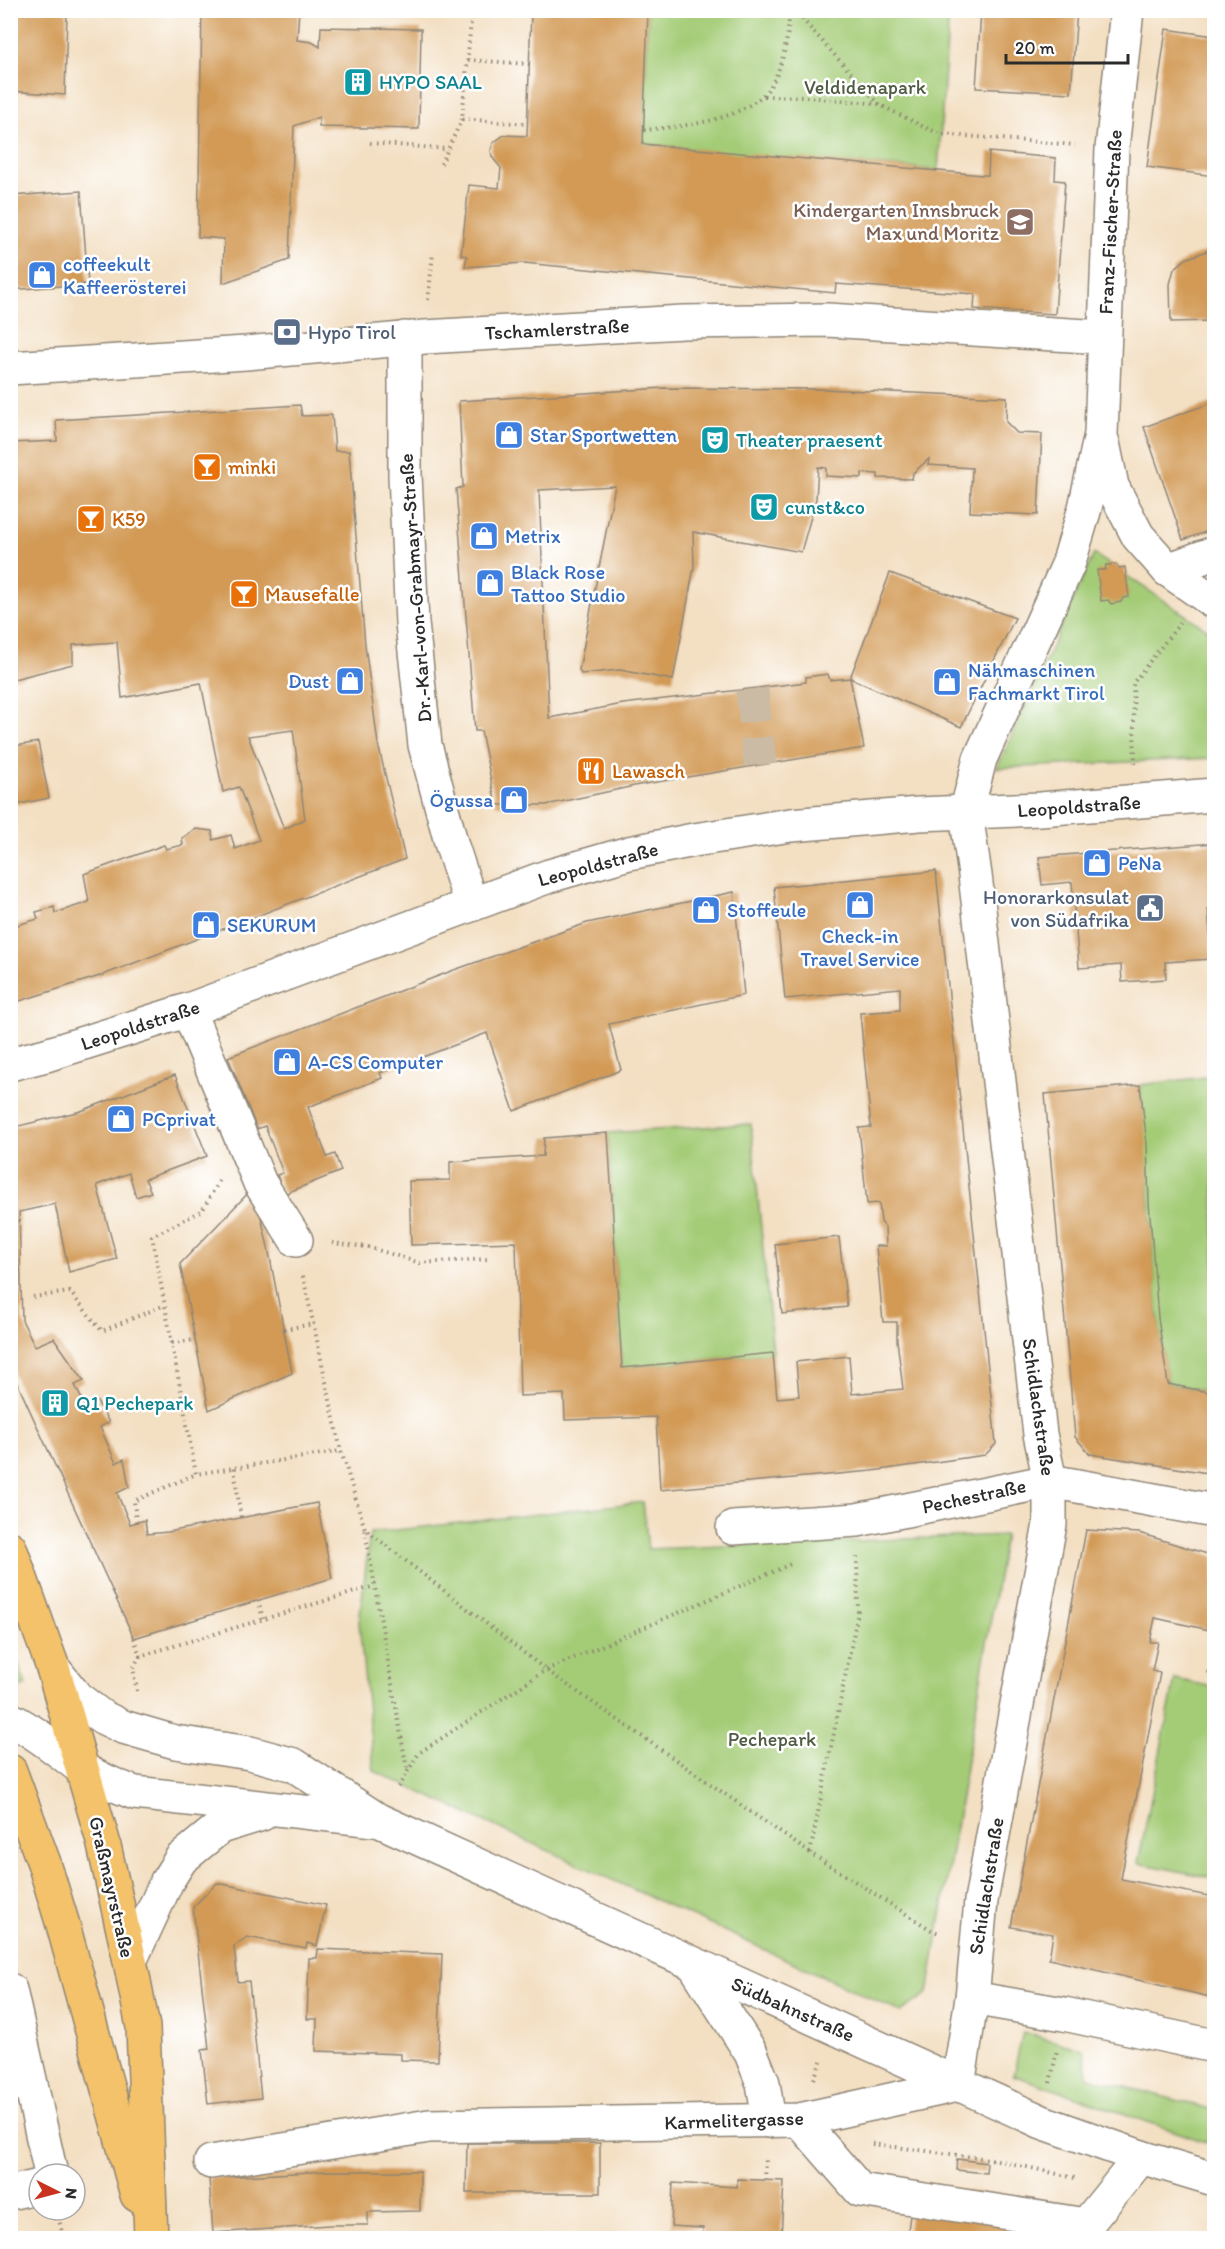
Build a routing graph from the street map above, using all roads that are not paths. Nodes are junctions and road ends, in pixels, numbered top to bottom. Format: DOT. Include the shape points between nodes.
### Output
graph roads {
  1 [pos="1127,10"];
  2 [pos="1104,337"];
  3 [pos="415,338"];
  4 [pos="10,368"];
  5 [pos="1101,434"];
  6 [pos="1215,554"];
  7 [pos="1168,570"];
  8 [pos="1209,598"];
  9 [pos="1215,795"];
  10 [pos="966,813"];
  11 [pos="471,904"];
  12 [pos="188,1010"];
  13 [pos="10,1064"];
  14 [pos="296,1240"];
  15 [pos="1050,1481"];
  16 [pos="1215,1511"];
  17 [pos="733,1528"];
  18 [pos="10,1548"];
  19 [pos="53,1668"];
  20 [pos="10,1719"];
  21 [pos="82,1768"];
  22 [pos="10,1771"];
  23 [pos="273,1810"];
  24 [pos="378,1820"];
  25 [pos="130,1961"];
  26 [pos="694,1964"];
  27 [pos="10,1990"];
  28 [pos="972,1998"];
  29 [pos="1215,2046"];
  30 [pos="958,2085"];
  31 [pos="784,2121"];
  32 [pos="1141,2157"];
  33 [pos="48,2162"];
  34 [pos="211,2162"];
  35 [pos="1215,2179"];
  36 [pos="27,2189"];
  37 [pos="10,2193"];
  38 [pos="150,2238"];
  1 -- 2 [label="street, Franz-Fischer-Straße" via="1112,149"];
  2 -- 3 [label="street, Tschamlerstraße" via="826,320 683,322"];
  2 -- 5 [label="street, Franz-Fischer-Straße"];
  3 -- 4 [label="street, Tschamlerstraße"];
  3 -- 11 [label="street, Dr.-Karl-von-Grabmayr-Straße" via="405,475 412,623 425,745"];
  5 -- 7 [label="street, Franz-Fischer-Straße" via="1112,486 1138,536"];
  5 -- 10 [label="street, Franz-Fischer-Straße" via="1068,565 980,759"];
  6 -- 7 [label="street"];
  7 -- 8 [label="street, Franz-Fischer-Straße"];
  9 -- 10 [label="street, Leopoldstraße"];
  10 -- 11 [label="street, Leopoldstraße" via="791,825 694,840 560,872"];
  10 -- 15 [label="street, Schidlachstraße" via="1040,1434"];
  11 -- 12 [label="street, Leopoldstraße"];
  12 -- 13 [label="street, Leopoldstraße"];
  12 -- 14 [label="street" via="260,1183"];
  15 -- 16 [label="street, Pechestraße"];
  15 -- 17 [label="street, Pechestraße" via="857,1520"];
  15 -- 28 [label="street, Schidlachstraße" via="1050,1524 981,1901"];
  18 -- 19 [label="main road, Graßmayrstraße"];
  19 -- 21 [label="main road, Graßmayrstraße"];
  19 -- 24 [label="street" via="77,1698 123,1727 175,1742 250,1753 294,1765"];
  20 -- 21 [label="street"];
  21 -- 23 [label="street" via="135,1792"];
  21 -- 25 [label="main road, Graßmayrstraße" via="104,1841"];
  22 -- 38 [label="main road, Graßmayrstraße" via="63,1925"];
  23 -- 24 [label="street"];
  23 -- 25 [label="street" via="220,1827 181,1860 162,1889"];
  24 -- 26 [label="street, Südbahnstraße"];
  25 -- 38 [label="main road, Graßmayrstraße" via="143,2027"];
  26 -- 30 [label="street, Südbahnstraße"];
  26 -- 31 [label="street" via="751,2053"];
  27 -- 33 [label="street"];
  28 -- 29 [label="street"];
  28 -- 30 [label="street"];
  30 -- 31 [label="street, Karmelitergasse"];
  30 -- 32 [label="street, Südbahnstraße" via="1042,2122"];
  31 -- 32 [label="street" via="860,2190 1086,2225"];
  31 -- 34 [label="street, Karmelitergasse" via="429,2126"];
  32 -- 35 [label="street, Südbahnstraße"];
  36 -- 37 [label="street"];
}
